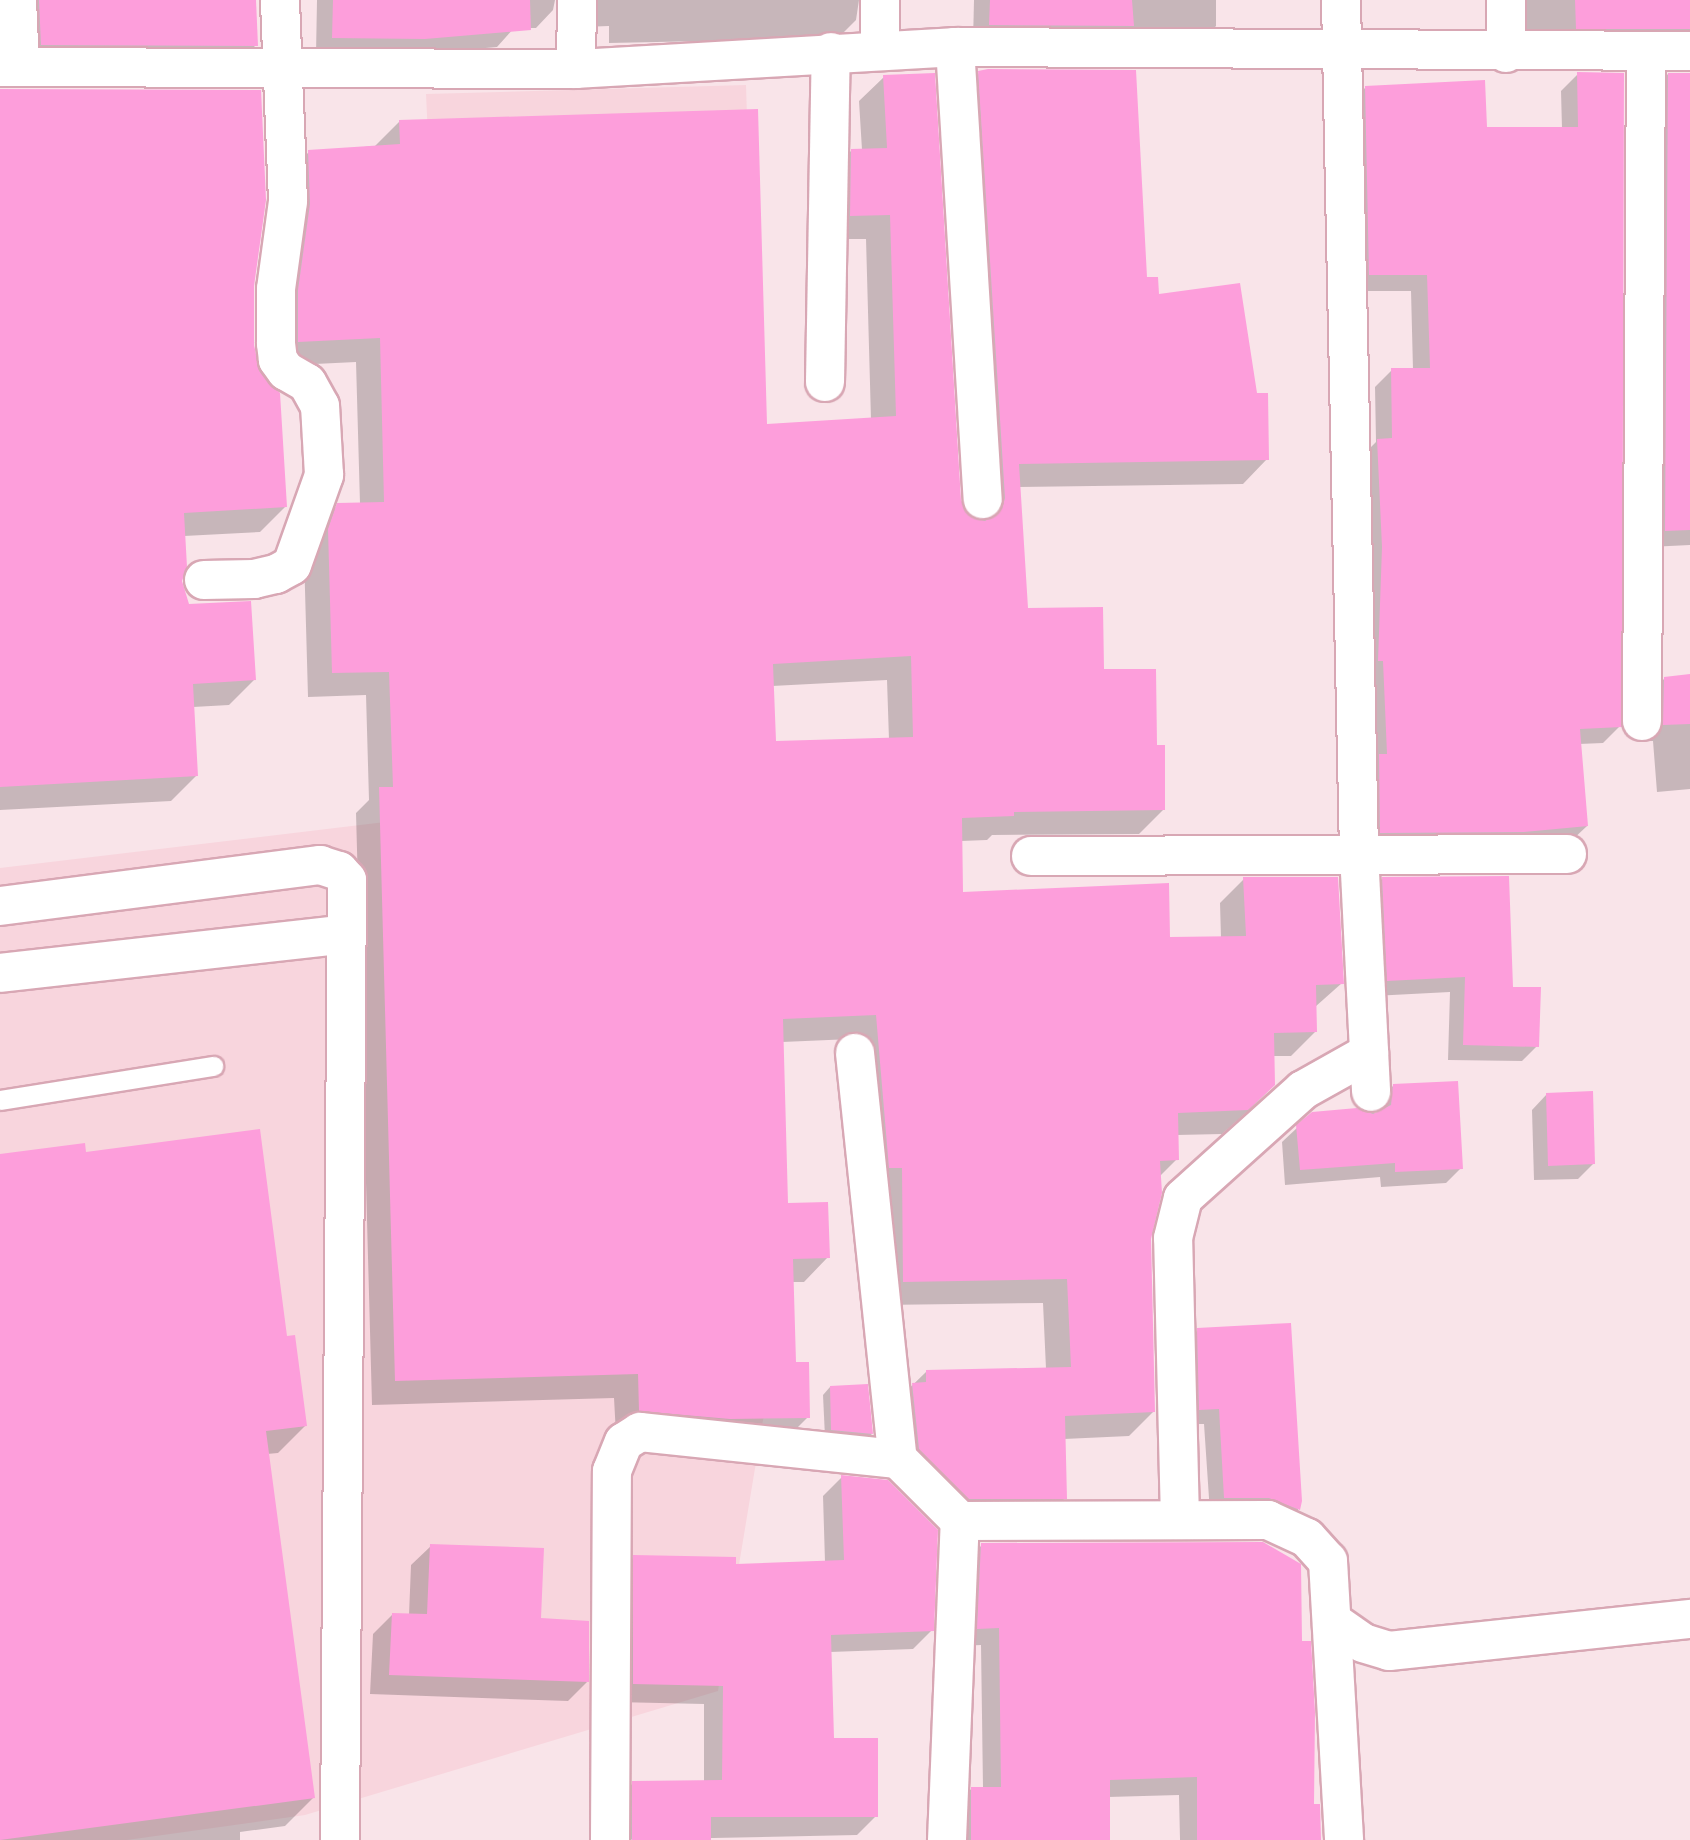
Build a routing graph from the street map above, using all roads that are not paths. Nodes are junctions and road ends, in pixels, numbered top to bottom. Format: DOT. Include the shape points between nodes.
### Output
graph roads {
  1 [pos="18,0"];
  2 [pos="280,0"];
  3 [pos="577,0"];
  4 [pos="880,0"];
  5 [pos="1341,0"];
  6 [pos="1506,0"];
  7 [pos="955,47"];
  8 [pos="880,48"];
  9 [pos="1339,51"];
  10 [pos="1646,51"];
  11 [pos="1690,51"];
  12 [pos="831,52"];
  13 [pos="1506,52"];
  14 [pos="10,67"];
  15 [pos="280,68"];
  16 [pos="576,69"];
  17 [pos="825,382"];
  18 [pos="983,499"];
  19 [pos="204,580"];
  20 [pos="1642,721"];
  21 [pos="1359,853"];
  22 [pos="1567,853"];
  23 [pos="1031,856"];
  24 [pos="0,906"];
  25 [pos="346,934"];
  26 [pos="0,973"];
  27 [pos="855,1053"];
  28 [pos="1369,1053"];
  29 [pos="212,1066"];
  30 [pos="1371,1092"];
  31 [pos="0,1100"];
  32 [pos="898,1459"];
  33 [pos="1180,1520"];
  34 [pos="960,1521"];
  35 [pos="1690,1619"];
  36 [pos="1332,1621"];
  37 [pos="340,1840"];
  38 [pos="610,1840"];
  39 [pos="947,1840"];
  40 [pos="1344,1840"];
  1 -- 14 [label="street"];
  2 -- 15 [label="street"];
  3 -- 16 [label="street"];
  4 -- 8 [label="street"];
  5 -- 9 [label="street"];
  6 -- 13 [label="street"];
  7 -- 8 [label="street"];
  7 -- 9 [label="street"];
  7 -- 18 [label="street"];
  8 -- 12 [label="street"];
  9 -- 13 [label="street"];
  9 -- 21 [label="street"];
  10 -- 11 [label="street"];
  10 -- 13 [label="street"];
  10 -- 20 [label="street"];
  12 -- 16 [label="street"];
  12 -- 17 [label="street"];
  14 -- 15 [label="street"];
  15 -- 16 [label="street"];
  15 -- 19 [label="street" via="288,201 276,289 278,360 286,371 307,383 320,406 324,475 292,565 254,579"];
  21 -- 22 [label="street"];
  21 -- 23 [label="street"];
  21 -- 28 [label="street"];
  24 -- 25 [label="street" via="320,865 339,871 347,880"];
  25 -- 26 [label="street"];
  25 -- 37 [label="street"];
  27 -- 32 [label="street"];
  28 -- 30 [label="street"];
  28 -- 33 [label="street" via="1303,1090 1183,1198 1173,1238"];
  29 -- 31 [label="lane"];
  32 -- 34 [label="street"];
  32 -- 38 [label="street" via="640,1432 624,1442 612,1471"];
  33 -- 34 [label="street"];
  33 -- 36 [label="street" via="1268,1520 1307,1538 1328,1561"];
  34 -- 39 [label="street"];
  35 -- 36 [label="street" via="1388,1651 1363,1643"];
  36 -- 40 [label="street"];
}
